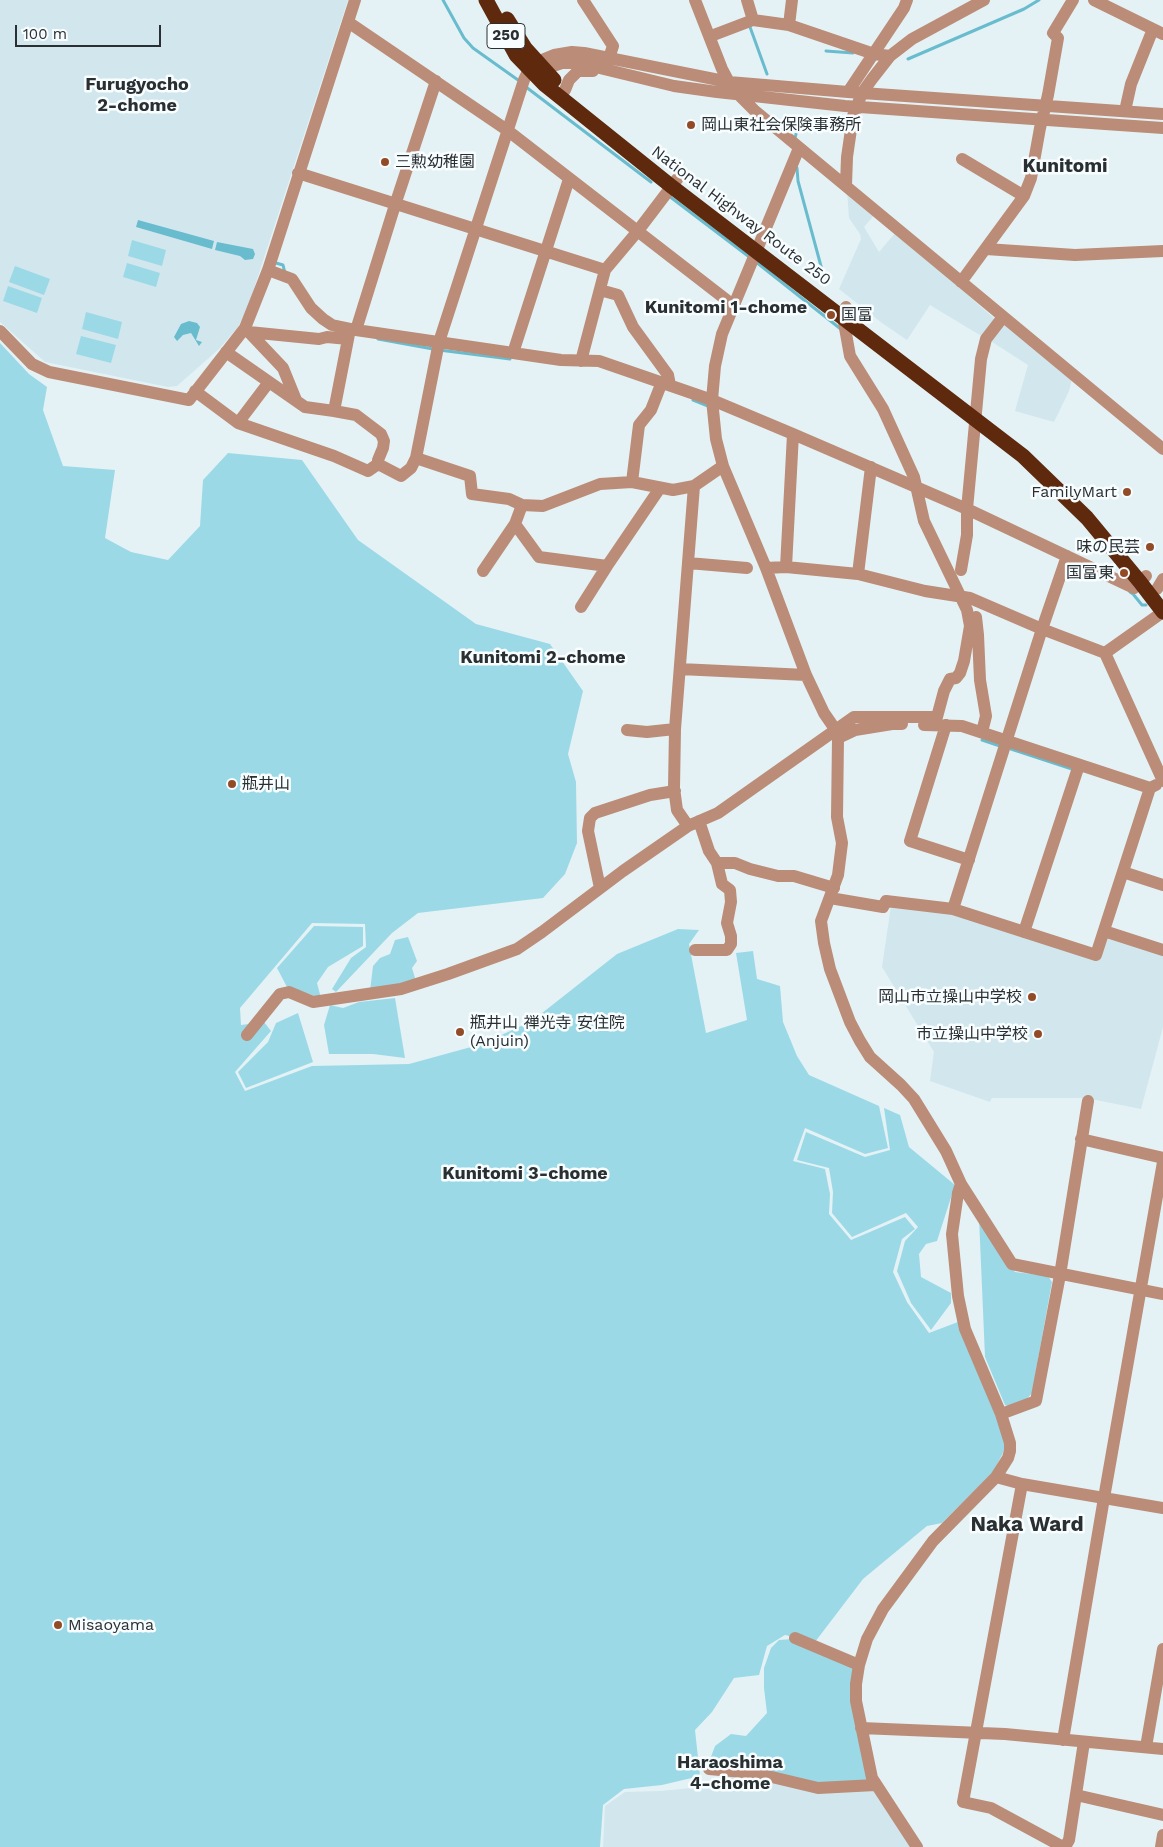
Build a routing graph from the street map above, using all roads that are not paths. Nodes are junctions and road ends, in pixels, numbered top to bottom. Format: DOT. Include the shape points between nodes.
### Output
graph roads {
  1 [pos="355,0"];
  2 [pos="486,0"];
  3 [pos="496,0"];
  4 [pos="583,0"];
  5 [pos="695,0"];
  6 [pos="747,0"];
  7 [pos="792,0"];
  8 [pos="905,0"];
  9 [pos="984,0"];
  10 [pos="1073,0"];
  11 [pos="1094,0"];
  12 [pos="753,20"];
  13 [pos="348,22"];
  14 [pos="789,25"];
  15 [pos="1158,32"];
  16 [pos="710,36"];
  17 [pos="874,54"];
  18 [pos="890,56"];
  19 [pos="609,58"];
  20 [pos="537,67"];
  21 [pos="618,73"];
  22 [pos="436,81"];
  23 [pos="730,82"];
  24 [pos="565,90"];
  25 [pos="848,92"];
  26 [pos="862,92"];
  27 [pos="738,94"];
  28 [pos="1046,105"];
  29 [pos="856,106"];
  30 [pos="1125,111"];
  31 [pos="1163,114"];
  32 [pos="1042,120"];
  33 [pos="1163,128"];
  34 [pos="508,130"];
  35 [pos="799,148"];
  36 [pos="962,159"];
  37 [pos="298,173"];
  38 [pos="569,178"];
  39 [pos="675,182"];
  40 [pos="846,186"];
  41 [pos="1024,196"];
  42 [pos="395,205"];
  43 [pos="476,229"];
  44 [pos="637,232"];
  45 [pos="758,245"];
  46 [pos="986,250"];
  47 [pos="545,251"];
  48 [pos="1163,251"];
  49 [pos="605,270"];
  50 [pos="279,273"];
  51 [pos="961,282"];
  52 [pos="600,290"];
  53 [pos="733,305"];
  54 [pos="845,312"];
  55 [pos="1003,317"];
  56 [pos="247,330"];
  57 [pos="0,331"];
  58 [pos="350,333"];
  59 [pos="438,347"];
  60 [pos="226,352"];
  61 [pos="513,353"];
  62 [pos="581,361"];
  63 [pos="269,382"];
  64 [pos="663,386"];
  65 [pos="195,390"];
  66 [pos="296,400"];
  67 [pos="713,405"];
  68 [pos="334,411"];
  69 [pos="977,414"];
  70 [pos="238,423"];
  71 [pos="793,437"];
  72 [pos="1163,449"];
  73 [pos="416,458"];
  74 [pos="378,464"];
  75 [pos="723,466"];
  76 [pos="870,470"];
  77 [pos="632,482"];
  78 [pos="694,486"];
  79 [pos="660,488"];
  80 [pos="917,490"];
  81 [pos="522,505"];
  82 [pos="967,512"];
  83 [pos="515,524"];
  84 [pos="1066,560"];
  85 [pos="688,563"];
  86 [pos="607,566"];
  87 [pos="786,567"];
  88 [pos="747,568"];
  89 [pos="766,568"];
  90 [pos="961,570"];
  91 [pos="483,571"];
  92 [pos="858,574"];
  93 [pos="1143,579"];
  94 [pos="1161,588"];
  95 [pos="967,598"];
  96 [pos="581,607"];
  97 [pos="1163,612"];
  98 [pos="1042,629"];
  99 [pos="1105,653"];
  100 [pos="680,669"];
  101 [pos="806,675"];
  102 [pos="946,725"];
  103 [pos="675,728"];
  104 [pos="627,730"];
  105 [pos="982,732"];
  106 [pos="837,734"];
  107 [pos="1007,741"];
  108 [pos="1078,769"];
  109 [pos="1163,782"];
  110 [pos="1150,788"];
  111 [pos="674,790"];
  112 [pos="693,824"];
  113 [pos="970,860"];
  114 [pos="717,863"];
  115 [pos="1123,872"];
  116 [pos="1163,885"];
  117 [pos="600,888"];
  118 [pos="832,893"];
  119 [pos="953,909"];
  120 [pos="1104,931"];
  121 [pos="1024,932"];
  122 [pos="695,950"];
  123 [pos="1163,950"];
  124 [pos="247,1035"];
  125 [pos="1088,1101"];
  126 [pos="1081,1139"];
  127 [pos="1163,1158"];
  128 [pos="1163,1162"];
  129 [pos="961,1184"];
  130 [pos="1060,1275"];
  131 [pos="1140,1289"];
  132 [pos="1163,1294"];
  133 [pos="1001,1414"];
  134 [pos="996,1478"];
  135 [pos="1022,1484"];
  136 [pos="1104,1498"];
  137 [pos="1163,1508"];
  138 [pos="795,1638"];
  139 [pos="1163,1648"];
  140 [pos="859,1664"];
  141 [pos="861,1728"];
  142 [pos="975,1733"];
  143 [pos="1063,1740"];
  144 [pos="1084,1742"];
  145 [pos="1146,1748"];
  146 [pos="1163,1749"];
  147 [pos="709,1769"];
  148 [pos="876,1785"];
  149 [pos="1076,1795"];
  150 [pos="1163,1815"];
  151 [pos="1163,1835"];
  152 [pos="917,1847"];
  153 [pos="1064,1847"];
  154 [pos="1161,1847"];
  1 -- 13 [label="street"];
  2 -- 20 [label="highway, National Highway Route 250 / 250" via="516,55"];
  3 -- 20 [label="highway, National Highway Route 250 / 250"];
  4 -- 19 [label="street" via="613,46"];
  5 -- 16 [label="street"];
  6 -- 12 [label="street"];
  7 -- 14 [label="street"];
  8 -- 17 [label="street"];
  9 -- 18 [label="street" via="921,33"];
  10 -- 28 [label="street" via="1054,33 1058,38"];
  11 -- 15 [label="street"];
  12 -- 14 [label="street"];
  12 -- 16 [label="street"];
  13 -- 22 [label="street"];
  13 -- 37 [label="street"];
  14 -- 17 [label="street"];
  15 -- 30 [label="street" via="1130,84"];
  16 -- 23 [label="street"];
  17 -- 18 [label="street"];
  17 -- 25 [label="street"];
  18 -- 26 [label="street"];
  19 -- 20 [label="street" via="572,52 554,55"];
  19 -- 23 [label="street"];
  20 -- 21 [label="street" via="571,62"];
  20 -- 24 [label="highway, National Highway Route 250 / 250"];
  20 -- 34 [label="street"];
  20 -- 39 [label="highway, National Highway Route 250 / 250" via="552,91"];
  21 -- 24 [label="street" via="578,71"];
  21 -- 27 [label="street" via="674,86"];
  22 -- 34 [label="street"];
  22 -- 42 [label="street"];
  23 -- 25 [label="street"];
  23 -- 27 [label="street"];
  24 -- 39 [label="highway, National Highway Route 250 / 250"];
  25 -- 26 [label="street"];
  26 -- 28 [label="street"];
  26 -- 29 [label="street"];
  27 -- 29 [label="street"];
  27 -- 35 [label="street"];
  28 -- 30 [label="street"];
  28 -- 32 [label="street"];
  29 -- 32 [label="street"];
  29 -- 40 [label="street" via="848,140"];
  30 -- 31 [label="street"];
  32 -- 33 [label="street"];
  32 -- 41 [label="street" via="1031,178"];
  34 -- 38 [label="street"];
  34 -- 43 [label="street"];
  35 -- 40 [label="street"];
  35 -- 45 [label="street"];
  36 -- 41 [label="street"];
  37 -- 42 [label="street"];
  37 -- 50 [label="street"];
  38 -- 44 [label="street"];
  38 -- 47 [label="street"];
  39 -- 44 [label="street"];
  39 -- 45 [label="highway, National Highway Route 250 / 250"];
  40 -- 51 [label="street"];
  41 -- 46 [label="street"];
  42 -- 43 [label="street"];
  42 -- 58 [label="street"];
  43 -- 47 [label="street"];
  43 -- 59 [label="street"];
  44 -- 49 [label="street"];
  44 -- 53 [label="street"];
  45 -- 53 [label="street"];
  45 -- 54 [label="highway, National Highway Route 250 / 250"];
  46 -- 48 [label="street" via="1075,255"];
  46 -- 51 [label="street"];
  47 -- 49 [label="street"];
  47 -- 61 [label="street"];
  49 -- 52 [label="street"];
  50 -- 56 [label="street"];
  50 -- 58 [label="street" via="323,320"];
  51 -- 55 [label="street"];
  52 -- 62 [label="street"];
  52 -- 64 [label="street" via="618,295 634,327 668,375"];
  53 -- 67 [label="street" via="715,366"];
  54 -- 69 [label="highway, National Highway Route 250 / 250"];
  54 -- 80 [label="street" via="850,356 883,409"];
  55 -- 69 [label="street" via="986,339 981,359"];
  55 -- 72 [label="street"];
  56 -- 58 [label="street" via="320,339"];
  56 -- 60 [label="street"];
  56 -- 66 [label="street" via="283,368"];
  57 -- 65 [label="street" via="32,364 49,372 189,400"];
  58 -- 59 [label="street"];
  58 -- 68 [label="street"];
  59 -- 61 [label="street"];
  59 -- 73 [label="street"];
  60 -- 63 [label="street"];
  60 -- 65 [label="street"];
  61 -- 62 [label="street"];
  62 -- 64 [label="street" via="598,361"];
  63 -- 66 [label="street"];
  63 -- 70 [label="street"];
  64 -- 67 [label="street"];
  64 -- 77 [label="street" via="639,426"];
  65 -- 70 [label="street"];
  66 -- 68 [label="street" via="305,407"];
  67 -- 71 [label="street"];
  67 -- 75 [label="street" via="716,439"];
  68 -- 74 [label="street" via="356,415 381,434 384,441"];
  69 -- 82 [label="street"];
  69 -- 93 [label="highway, National Highway Route 250 / 250" via="1030,452 1093,513"];
  70 -- 74 [label="street" via="334,456 368,472"];
  71 -- 76 [label="street"];
  71 -- 87 [label="street"];
  73 -- 74 [label="street" via="411,468 401,476"];
  73 -- 81 [label="street" via="470,476 472,494 509,499"];
  75 -- 78 [label="street"];
  75 -- 89 [label="street"];
  76 -- 80 [label="street"];
  76 -- 92 [label="street"];
  77 -- 79 [label="street"];
  77 -- 81 [label="street" via="600,484 542,506"];
  78 -- 79 [label="street" via="672,490"];
  78 -- 85 [label="street"];
  79 -- 86 [label="street"];
  80 -- 82 [label="street"];
  80 -- 95 [label="street" via="924,521"];
  81 -- 83 [label="street"];
  82 -- 84 [label="street"];
  82 -- 90 [label="street"];
  83 -- 86 [label="street" via="539,557"];
  83 -- 91 [label="street"];
  84 -- 93 [label="street" via="1134,588"];
  84 -- 98 [label="street"];
  85 -- 88 [label="street"];
  85 -- 100 [label="street"];
  86 -- 96 [label="street"];
  87 -- 89 [label="street"];
  87 -- 92 [label="street"];
  89 -- 101 [label="street"];
  92 -- 95 [label="street"];
  93 -- 94 [label="highway, National Highway Route 250 / 250"];
  93 -- 97 [label="highway, National Highway Route 250 / 250"];
  95 -- 98 [label="street"];
  95 -- 105 [label="street" via="978,635 986,716"];
  95 -- 106 [label="street" via="969,642 960,673 950,679 937,717 854,717"];
  97 -- 99 [label="street"];
  98 -- 99 [label="street"];
  98 -- 107 [label="street"];
  99 -- 109 [label="street"];
  100 -- 101 [label="street"];
  100 -- 103 [label="street"];
  101 -- 106 [label="street"];
  102 -- 105 [label="street"];
  102 -- 106 [label="street" via="892,724"];
  102 -- 113 [label="street" via="910,841"];
  103 -- 104 [label="street" via="647,732"];
  103 -- 111 [label="street"];
  105 -- 107 [label="street"];
  106 -- 112 [label="street" via="718,813"];
  106 -- 118 [label="street" via="837,817 842,844"];
  107 -- 108 [label="street"];
  107 -- 113 [label="street"];
  108 -- 110 [label="street"];
  108 -- 121 [label="street"];
  109 -- 110 [label="street"];
  110 -- 115 [label="street"];
  111 -- 112 [label="street" via="677,810"];
  111 -- 117 [label="street" via="595,813 590,818 588,831"];
  112 -- 114 [label="street"];
  112 -- 117 [label="street"];
  113 -- 119 [label="street"];
  114 -- 118 [label="street" via="736,863 778,876 794,876"];
  114 -- 122 [label="street" via="722,884 730,890 727,923 731,944 727,950"];
  115 -- 116 [label="street"];
  115 -- 120 [label="street"];
  117 -- 124 [label="street" via="517,949 448,974 400,989 328,1001 313,1002 289,992 280,994"];
  118 -- 119 [label="street" via="883,906 886,901"];
  118 -- 129 [label="street" via="821,921 824,943 850,1022 870,1057 914,1099 946,1151"];
  119 -- 121 [label="street"];
  120 -- 121 [label="street" via="1096,955"];
  120 -- 123 [label="street"];
  125 -- 126 [label="street"];
  126 -- 127 [label="street"];
  126 -- 130 [label="street"];
  128 -- 131 [label="street"];
  129 -- 130 [label="street" via="1012,1264"];
  129 -- 133 [label="street" via="952,1234 958,1296 965,1329"];
  130 -- 131 [label="street"];
  130 -- 133 [label="street" via="1036,1400"];
  131 -- 132 [label="street"];
  131 -- 136 [label="street"];
  133 -- 134 [label="street" via="1010,1443 1008,1458"];
  134 -- 135 [label="street"];
  134 -- 140 [label="street" via="933,1541 883,1609 867,1639"];
  135 -- 136 [label="street"];
  135 -- 142 [label="street"];
  136 -- 137 [label="street"];
  136 -- 143 [label="street"];
  138 -- 140 [label="street"];
  139 -- 145 [label="street"];
  140 -- 141 [label="street" via="856,1701"];
  141 -- 142 [label="street"];
  141 -- 148 [label="street"];
  142 -- 143 [label="street"];
  142 -- 153 [label="street" via="963,1802 991,1808"];
  143 -- 144 [label="street"];
  144 -- 145 [label="street"];
  144 -- 149 [label="street"];
  145 -- 146 [label="street"];
  147 -- 148 [label="street" via="756,1773 818,1788"];
  148 -- 152 [label="street"];
  149 -- 150 [label="street"];
  149 -- 153 [label="street" via="1069,1840"];
  151 -- 154 [label="street"];
}
